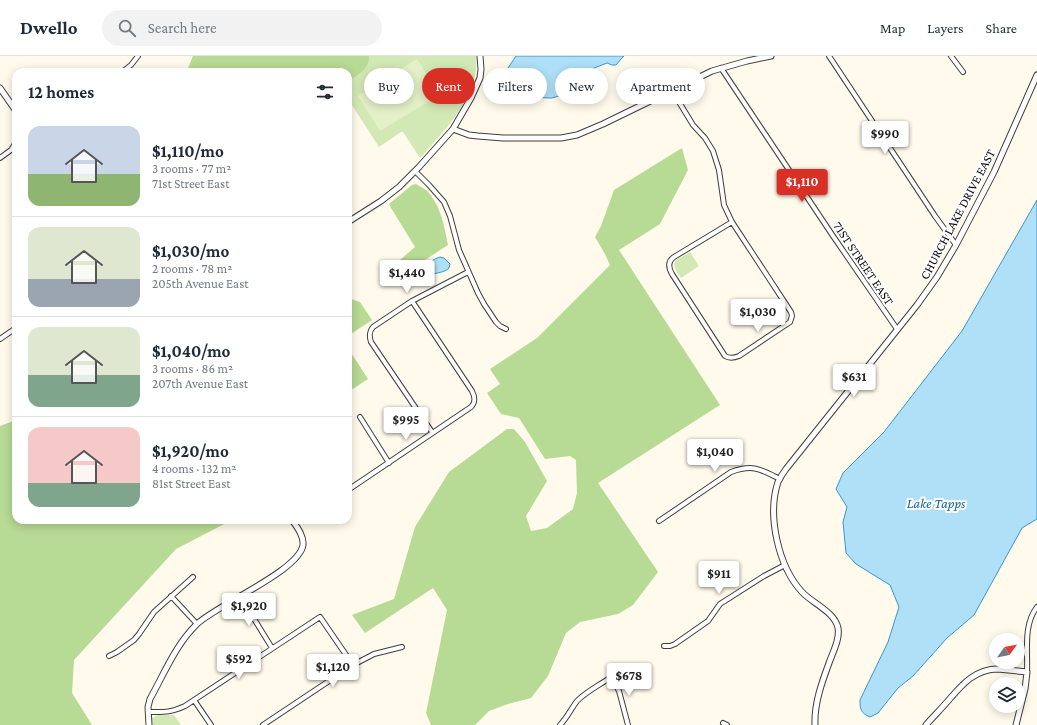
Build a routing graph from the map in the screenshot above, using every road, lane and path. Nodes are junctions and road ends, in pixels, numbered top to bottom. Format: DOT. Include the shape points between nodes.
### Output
graph roads {
  1 [pos="138,56"];
  2 [pos="480,56"];
  3 [pos="771,56"];
  4 [pos="829,56"];
  5 [pos="951,56"];
  6 [pos="127,68"];
  7 [pos="721,68"];
  8 [pos="963,72"];
  9 [pos="705,74"];
  10 [pos="1037,75"];
  11 [pos="0,88"];
  12 [pos="643,104"];
  13 [pos="681,104"];
  14 [pos="12,105"];
  15 [pos="454,129"];
  16 [pos="12,148"];
  17 [pos="0,158"];
  18 [pos="415,171"];
  19 [pos="352,219"];
  20 [pos="732,222"];
  21 [pos="956,245"];
  22 [pos="468,272"];
  23 [pos="412,300"];
  24 [pos="506,329"];
  25 [pos="897,329"];
  26 [pos="12,331"];
  27 [pos="0,339"];
  28 [pos="360,417"];
  29 [pos="432,432"];
  30 [pos="389,463"];
  31 [pos="780,479"];
  32 [pos="352,487"];
  33 [pos="659,521"];
  34 [pos="294,524"];
  35 [pos="785,565"];
  36 [pos="193,577"];
  37 [pos="171,596"];
  38 [pos="240,596"];
  39 [pos="1037,607"];
  40 [pos="197,624"];
  41 [pos="664,646"];
  42 [pos="402,647"];
  43 [pos="272,648"];
  44 [pos="109,656"];
  45 [pos="353,665"];
  46 [pos="1027,672"];
  47 [pos="194,700"];
  48 [pos="148,712"];
  49 [pos="149,725"];
  50 [pos="211,725"];
  51 [pos="264,725"];
  52 [pos="560,725"];
  53 [pos="628,725"];
  54 [pos="815,725"];
  55 [pos="926,725"];
  56 [pos="1016,725"];
  1 -- 6 [label="street"];
  2 -- 15 [label="street" via="480,78"];
  3 -- 7 [label="street"];
  4 -- 21 [label="street"];
  5 -- 8 [label="street"];
  7 -- 9 [label="street"];
  7 -- 25 [label="street, 71ST STREET EAST"];
  10 -- 21 [label="street, CHURCH LAKE DRIVE EAST" via="994,172"];
  11 -- 14 [label="street"];
  12 -- 15 [label="street" via="585,132 568,137 478,136"];
  13 -- 20 [label="street" via="713,152 719,170 724,205"];
  15 -- 18 [label="street"];
  16 -- 17 [label="street"];
  18 -- 19 [label="street" via="391,194"];
  18 -- 22 [label="street" via="444,202"];
  20 -- 20 [label="street" via="671,259 669,265 672,274 725,356 730,358 739,356 790,322 792,316 788,306"];
  21 -- 25 [label="street, CHURCH LAKE DRIVE EAST" via="930,287"];
  22 -- 23 [label="street"];
  22 -- 24 [label="street" via="484,304 496,322"];
  23 -- 29 [label="street" via="475,399 471,407"];
  23 -- 29 [label="street" via="373,327 369,335 371,342"];
  25 -- 31 [label="street, CHURCH LAKE DRIVE EAST"];
  26 -- 27 [label="street"];
  28 -- 30 [label="street"];
  29 -- 30 [label="street"];
  30 -- 32 [label="street"];
  31 -- 33 [label="street" via="755,468 731,472"];
  31 -- 35 [label="street, CHURCH LAKE DRIVE EAST" via="776,492 774,520"];
  34 -- 38 [label="street" via="303,541 300,553 275,575"];
  35 -- 41 [label="street" via="720,604 708,621 675,644"];
  35 -- 54 [label="street, CHURCH LAKE DRIVE EAST" via="803,593 829,614 838,626 835,645 820,689"];
  36 -- 37 [label="street"];
  37 -- 40 [label="street"];
  37 -- 44 [label="street" via="154,612 134,640"];
  38 -- 40 [label="street"];
  38 -- 43 [label="street"];
  39 -- 46 [label="street" via="1029,625"];
  40 -- 48 [label="street" via="172,658 150,700"];
  42 -- 45 [label="street" via="374,654"];
  43 -- 45 [label="street" via="320,617"];
  43 -- 47 [label="street"];
  45 -- 51 [label="street"];
  46 -- 55 [label="street" via="994,669 977,674 964,682"];
  46 -- 56 [label="street"];
  47 -- 48 [label="street" via="173,711"];
  47 -- 50 [label="street"];
  48 -- 49 [label="street"];
  52 -- 53 [label="street" via="583,696 611,677 619,691"];
}
